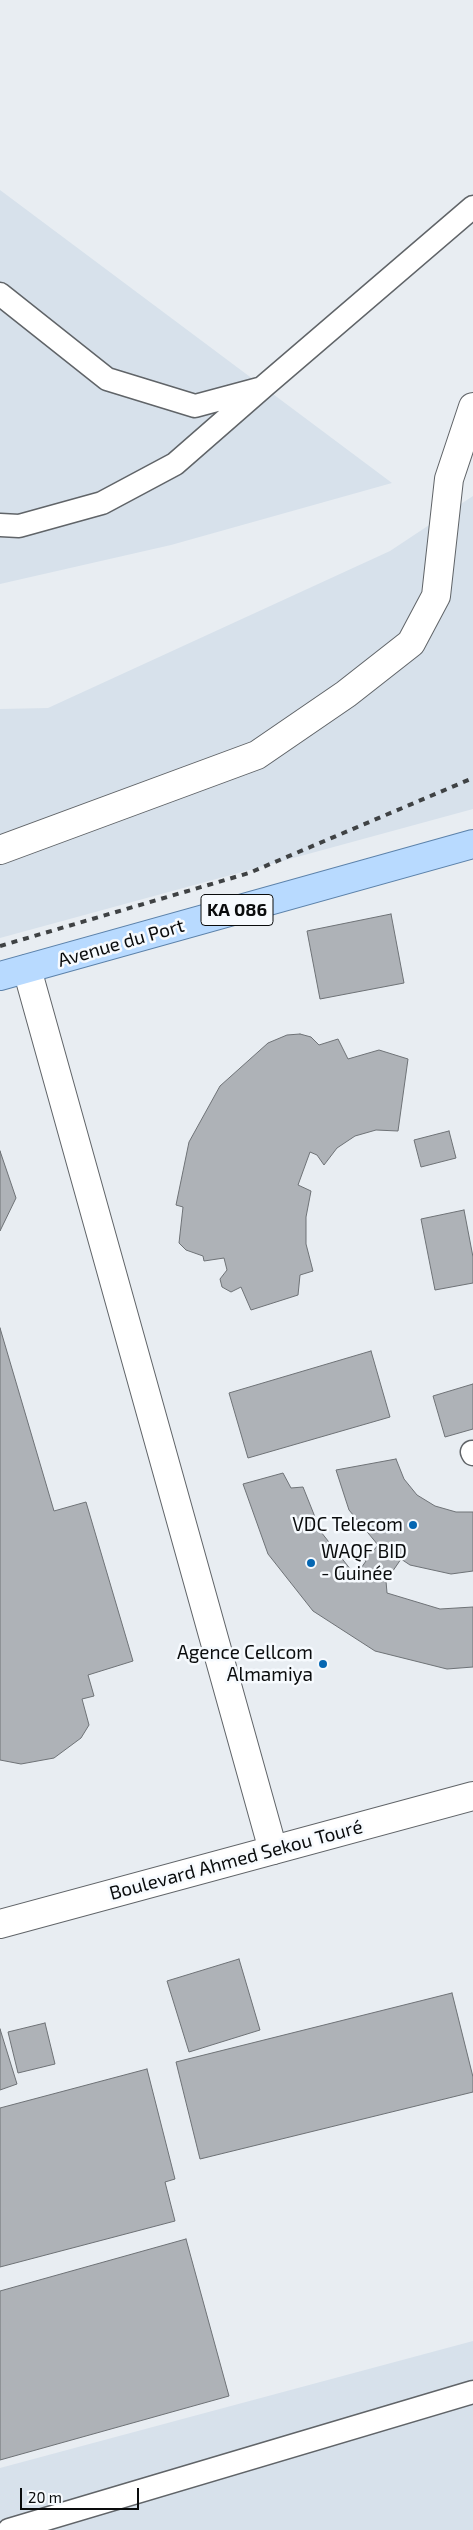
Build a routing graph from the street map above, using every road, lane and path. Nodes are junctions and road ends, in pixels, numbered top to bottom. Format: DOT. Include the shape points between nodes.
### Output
graph roads {
  1 [pos="473,207"];
  2 [pos="0,294"];
  3 [pos="262,388"];
  4 [pos="473,407"];
  5 [pos="0,525"];
  6 [pos="473,844"];
  7 [pos="0,850"];
  8 [pos="27,970"];
  9 [pos="0,976"];
  10 [pos="473,1796"];
  11 [pos="273,1850"];
  12 [pos="0,1924"];
  13 [pos="473,2392"];
  14 [pos="9,2530"];
  1 -- 3 [label="lane"];
  2 -- 3 [label="lane" via="107,379 195,406"];
  3 -- 5 [label="lane" via="175,464 102,503 19,526"];
  4 -- 7 [label="street" via="449,479 436,596 411,643 346,694 257,755"];
  6 -- 8 [label="main road, Avenue du Port / KA 086"];
  8 -- 9 [label="main road, Avenue du Port / KA 086"];
  8 -- 11 [label="street"];
  10 -- 11 [label="street, Boulevard Ahmed Sekou Touré"];
  11 -- 12 [label="street, Boulevard Ahmed Sekou Touré"];
  13 -- 14 [label="lane"];
}
